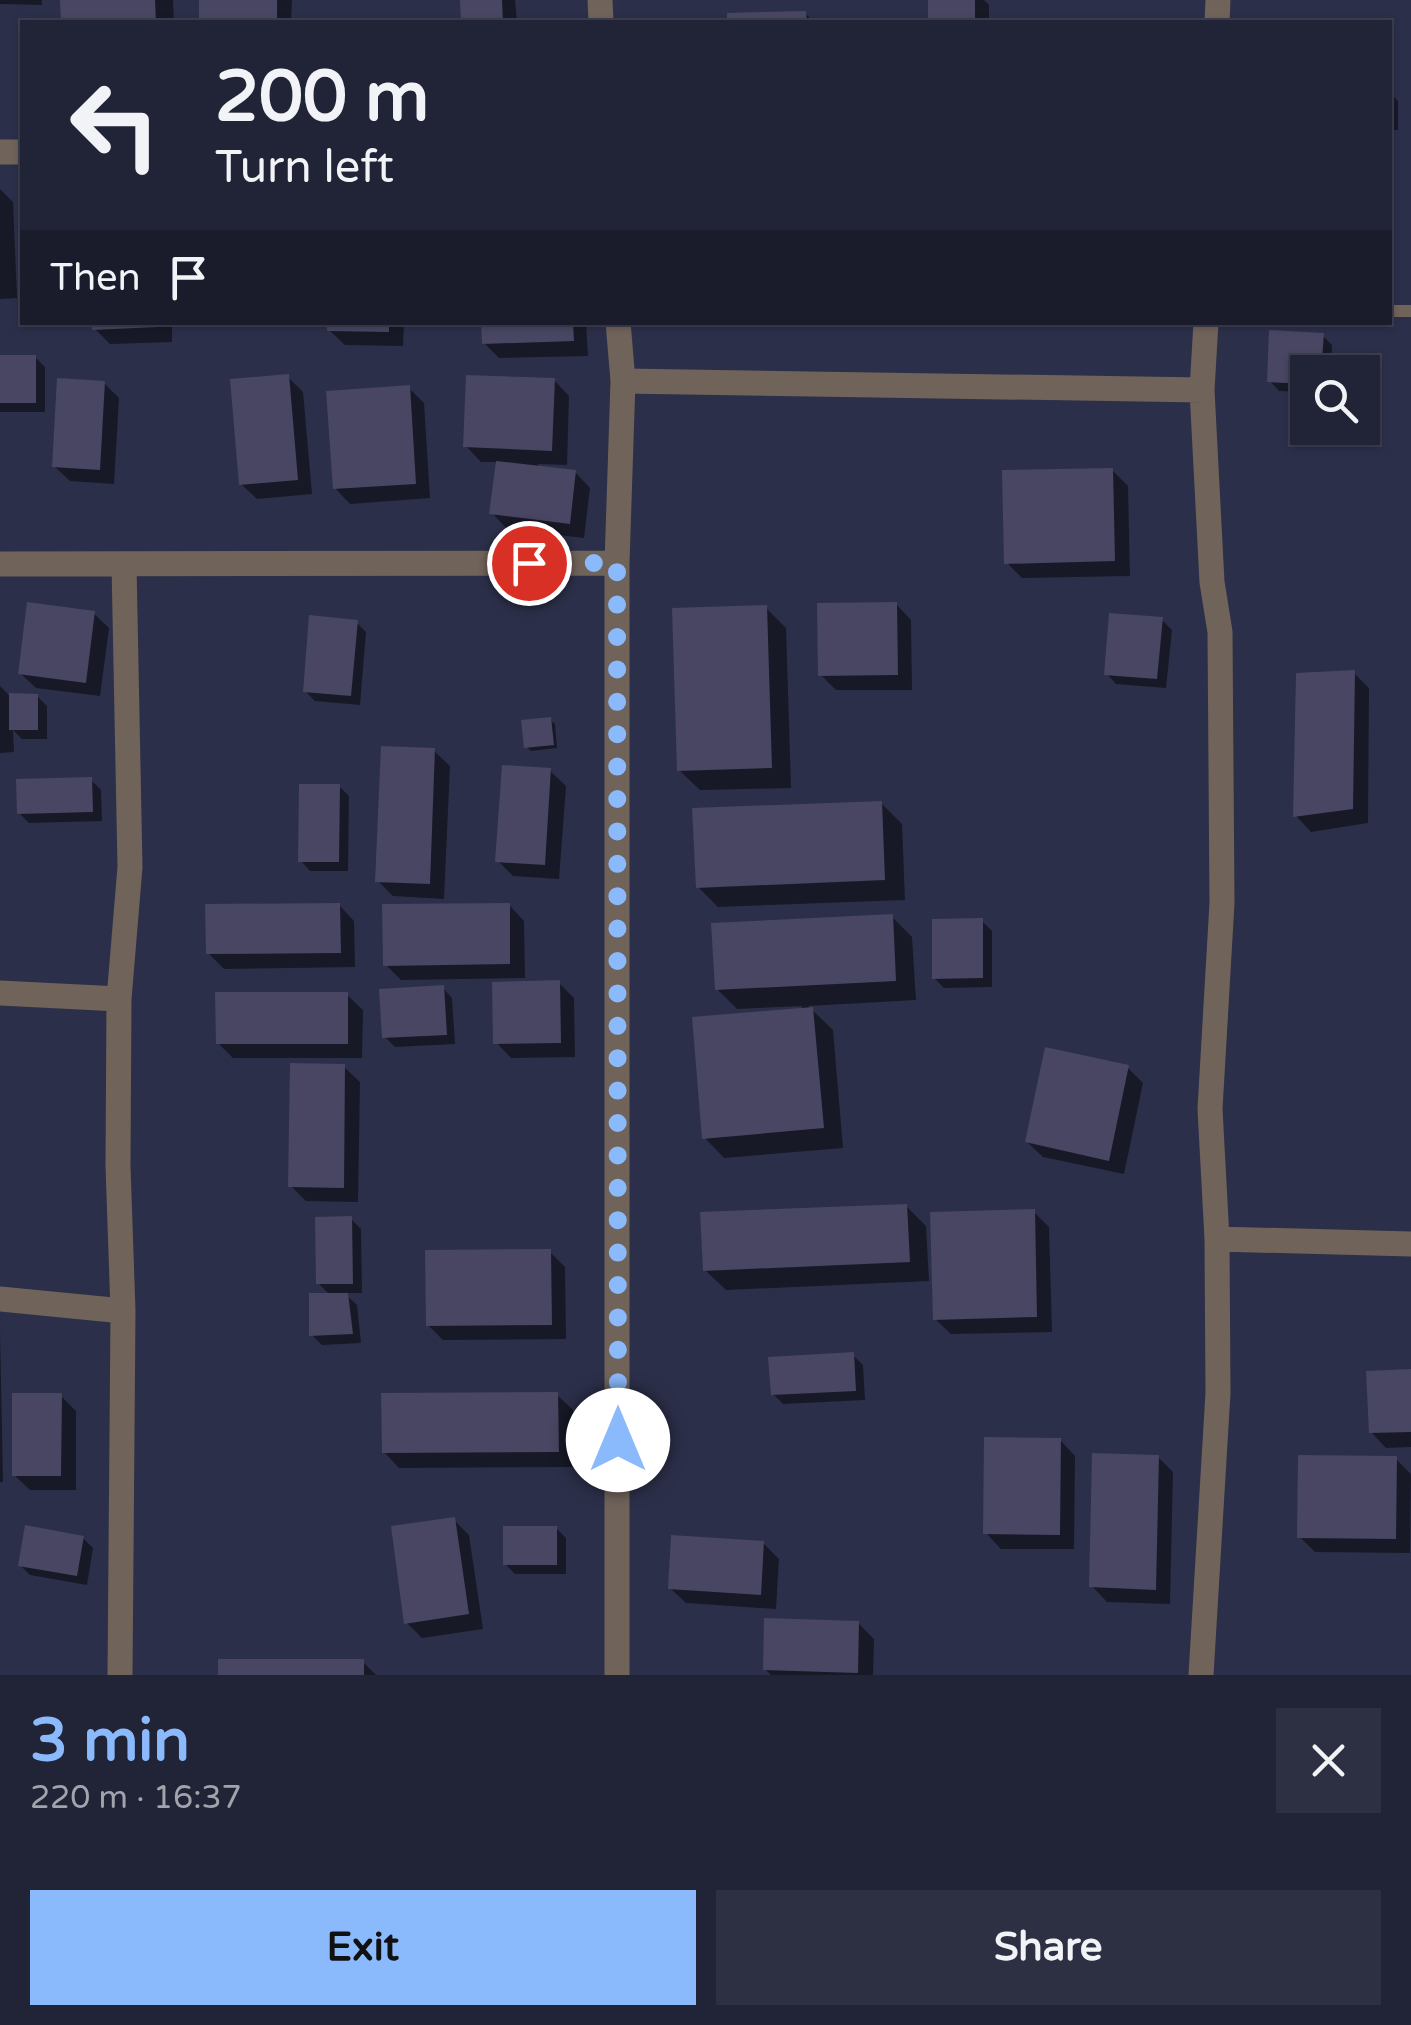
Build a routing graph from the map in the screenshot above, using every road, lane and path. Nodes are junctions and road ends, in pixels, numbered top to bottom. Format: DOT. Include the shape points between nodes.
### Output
graph roads {
  1 [pos="618,325"];
  2 [pos="1206,325"];
  3 [pos="623,381"];
  4 [pos="1202,390"];
  5 [pos="617,563"];
  6 [pos="0,564"];
  7 [pos="124,564"];
  8 [pos="0,993"];
  9 [pos="119,1000"];
  10 [pos="1217,1239"];
  11 [pos="1411,1244"];
  12 [pos="0,1299"];
  13 [pos="123,1311"];
  14 [pos="120,1675"];
  15 [pos="618,1675"];
  16 [pos="1201,1675"];
  1 -- 3 [label="street"];
  2 -- 4 [label="street"];
  3 -- 4 [label="street"];
  3 -- 5 [label="street"];
  4 -- 10 [label="street" via="1220,632 1222,902 1210,1109"];
  5 -- 7 [label="street"];
  5 -- 15 [label="street"];
  6 -- 7 [label="street"];
  7 -- 9 [label="street" via="130,867"];
  8 -- 9 [label="street"];
  9 -- 13 [label="street"];
  10 -- 11 [label="street"];
  10 -- 16 [label="street" via="1218,1393"];
  12 -- 13 [label="street"];
  13 -- 14 [label="street"];
}
